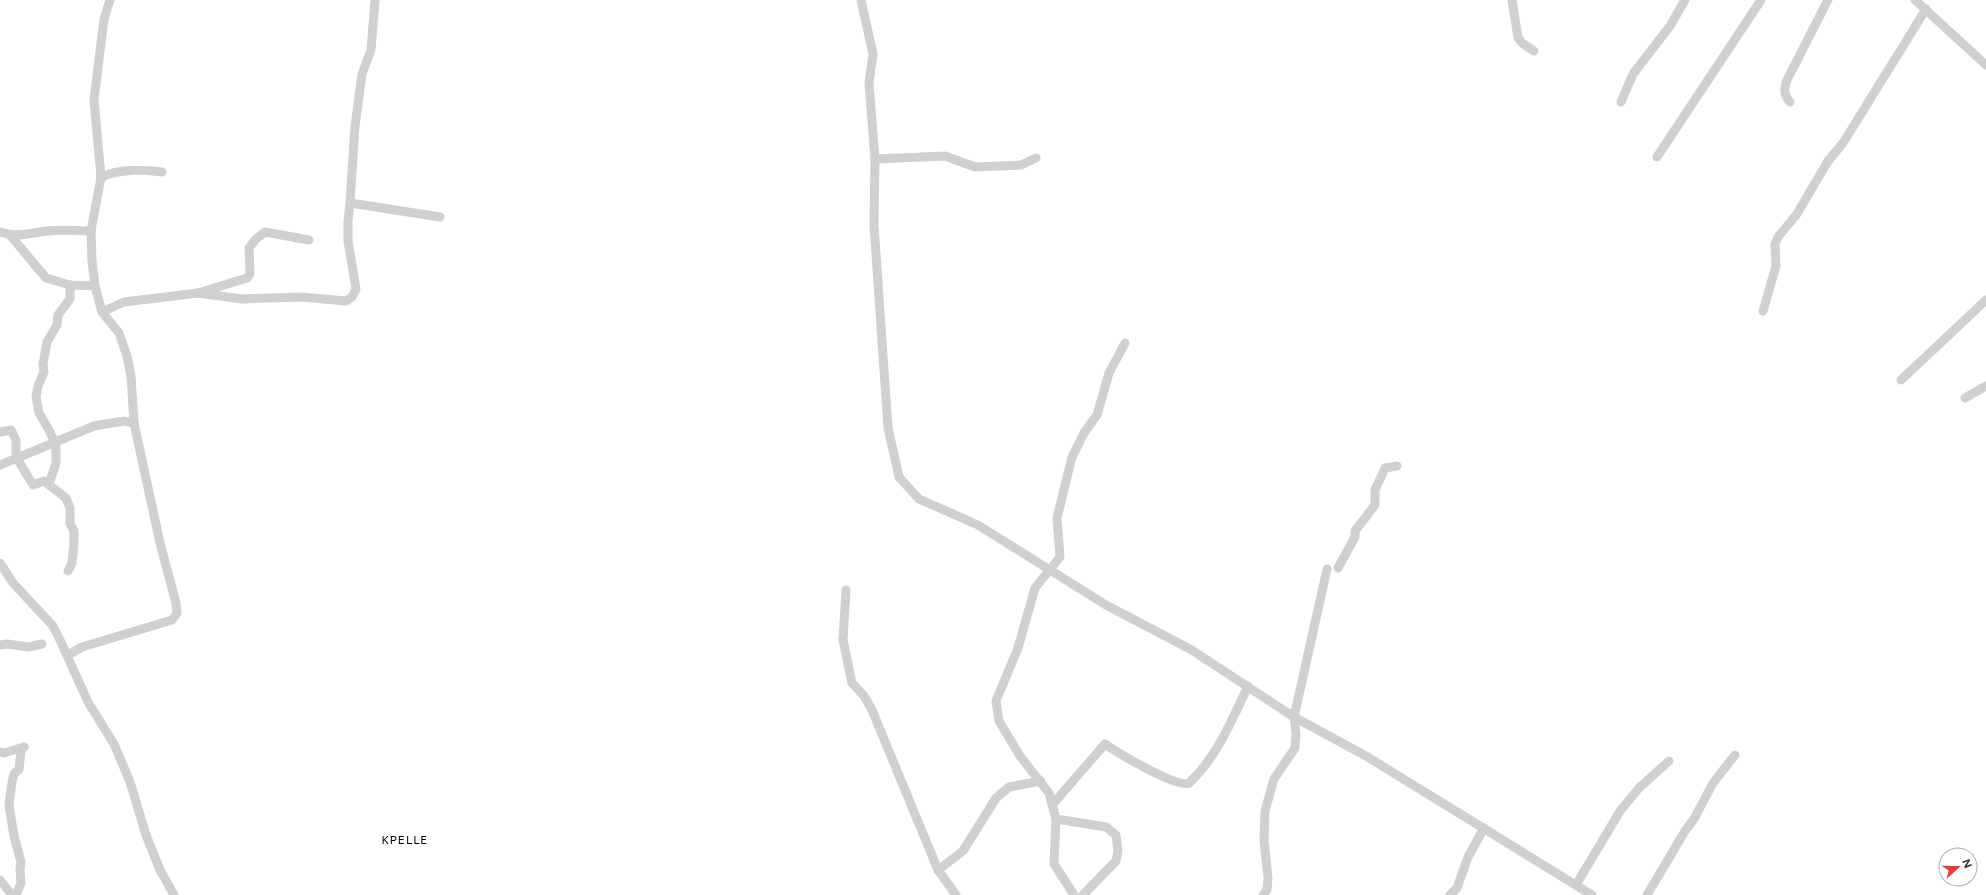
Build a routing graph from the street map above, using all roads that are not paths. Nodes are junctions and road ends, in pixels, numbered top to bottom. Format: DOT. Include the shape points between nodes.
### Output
graph roads {
  1 [pos="110,0"];
  2 [pos="375,0"];
  3 [pos="861,0"];
  4 [pos="1512,0"];
  5 [pos="1685,0"];
  6 [pos="1761,0"];
  7 [pos="1828,0"];
  8 [pos="1915,0"];
  9 [pos="1926,9"];
  10 [pos="1534,51"];
  11 [pos="1986,65"];
  12 [pos="1621,102"];
  13 [pos="1790,102"];
  14 [pos="1657,157"];
  15 [pos="1036,158"];
  16 [pos="875,159"];
  17 [pos="162,172"];
  18 [pos="101,177"];
  19 [pos="350,203"];
  20 [pos="440,217"];
  21 [pos="91,231"];
  22 [pos="0,232"];
  23 [pos="10,235"];
  24 [pos="309,240"];
  25 [pos="70,285"];
  26 [pos="95,286"];
  27 [pos="198,292"];
  28 [pos="1986,300"];
  29 [pos="1763,311"];
  30 [pos="102,312"];
  31 [pos="1125,343"];
  32 [pos="1901,380"];
  33 [pos="1986,386"];
  34 [pos="1965,398"];
  35 [pos="134,423"];
  36 [pos="0,432"];
  37 [pos="54,444"];
  38 [pos="16,457"];
  39 [pos="0,465"];
  40 [pos="1397,466"];
  41 [pos="50,484"];
  42 [pos="0,563"];
  43 [pos="1338,568"];
  44 [pos="1327,569"];
  45 [pos="1049,570"];
  46 [pos="68,571"];
  47 [pos="846,590"];
  48 [pos="42,644"];
  49 [pos="0,645"];
  50 [pos="68,655"];
  51 [pos="1248,686"];
  52 [pos="1294,717"];
  53 [pos="0,752"];
  54 [pos="1735,755"];
  55 [pos="1669,761"];
  56 [pos="1041,781"];
  57 [pos="10,797"];
  58 [pos="0,805"];
  59 [pos="1052,805"];
  60 [pos="1056,819"];
  61 [pos="1484,828"];
  62 [pos="938,870"];
  63 [pos="0,880"];
  64 [pos="1576,885"];
  65 [pos="14,895"];
  66 [pos="174,895"];
  67 [pos="956,895"];
  68 [pos="1074,895"];
  69 [pos="1083,895"];
  70 [pos="1264,895"];
  71 [pos="1450,895"];
  72 [pos="1592,895"];
  73 [pos="1647,895"];
  1 -- 18 [label="street" via="104,19 94,100"];
  2 -- 19 [label="street" via="371,50 362,74 355,126"];
  3 -- 16 [label="street" via="873,54 869,83"];
  4 -- 10 [label="street" via="1518,38"];
  5 -- 12 [label="street" via="1670,26 1633,74"];
  6 -- 14 [label="street"];
  7 -- 13 [label="street" via="1787,80 1784,89 1785,96"];
  8 -- 9 [label="street"];
  9 -- 11 [label="street"];
  9 -- 29 [label="street" via="1797,214 1778,237 1775,244 1776,266"];
  15 -- 16 [label="street" via="1020,165 975,167 945,156"];
  16 -- 45 [label="street" via="874,225 888,428 899,478 919,499 978,525"];
  17 -- 18 [label="street" via="134,169"];
  18 -- 21 [label="street"];
  19 -- 20 [label="street"];
  19 -- 27 [label="street" via="348,241 356,288 352,297 346,300 301,297 242,299"];
  21 -- 23 [label="street" via="46,231 32,235"];
  21 -- 26 [label="street"];
  22 -- 23 [label="street"];
  23 -- 25 [label="street" via="46,278"];
  24 -- 27 [label="street" via="265,232 249,248 250,274 247,278"];
  25 -- 26 [label="street"];
  25 -- 37 [label="street" via="70,299 58,315 57,325 47,342 44,372 36,397 42,420"];
  26 -- 30 [label="street"];
  27 -- 30 [label="street" via="124,302"];
  28 -- 32 [label="street"];
  30 -- 35 [label="street" via="119,333 124,344 131,376"];
  31 -- 45 [label="street" via="1109,373 1097,415 1072,457 1057,518 1060,557"];
  33 -- 34 [label="street"];
  35 -- 37 [label="street" via="119,422 94,426"];
  35 -- 50 [label="street" via="177,614 172,620 82,647"];
  36 -- 38 [label="street" via="11,430 16,440"];
  37 -- 38 [label="street" via="20,458"];
  37 -- 41 [label="street" via="56,463"];
  38 -- 39 [label="street"];
  38 -- 41 [label="street" via="32,485 44,481"];
  40 -- 43 [label="street" via="1385,468 1381,474 1375,490 1375,505 1355,531 1355,537"];
  41 -- 46 [label="street" via="66,498 70,508 74,544 72,563"];
  42 -- 50 [label="street" via="13,583 53,626"];
  44 -- 52 [label="street"];
  45 -- 51 [label="street" via="1106,605 1190,649"];
  45 -- 56 [label="street" via="1035,588 1018,648 996,701 999,721 1020,756"];
  47 -- 62 [label="street" via="843,640 852,683 872,710"];
  48 -- 49 [label="street" via="29,647"];
  50 -- 66 [label="street" via="88,702 114,744 155,856"];
  51 -- 52 [label="street"];
  51 -- 59 [label="street" via="1225,736 1189,783 1179,783 1158,774 1105,744"];
  52 -- 61 [label="street" via="1366,756"];
  52 -- 70 [label="street" via="1295,748 1274,779 1265,811 1264,840 1268,878"];
  53 -- 57 [label="street" via="24,747 21,750 19,769 14,774"];
  54 -- 73 [label="street" via="1713,783"];
  55 -- 64 [label="street" via="1639,788 1620,811"];
  56 -- 59 [label="street" via="1049,793"];
  56 -- 62 [label="street" via="1008,787 996,798 963,851"];
  57 -- 58 [label="street"];
  57 -- 65 [label="street" via="14,836 21,862 21,883"];
  59 -- 60 [label="street"];
  60 -- 68 [label="street" via="1054,864"];
  60 -- 69 [label="street" via="1106,827 1116,835 1116,861"];
  61 -- 64 [label="street"];
  61 -- 71 [label="street" via="1468,857 1457,888"];
  62 -- 67 [label="street"];
  63 -- 65 [label="street"];
  64 -- 72 [label="street"];
}
